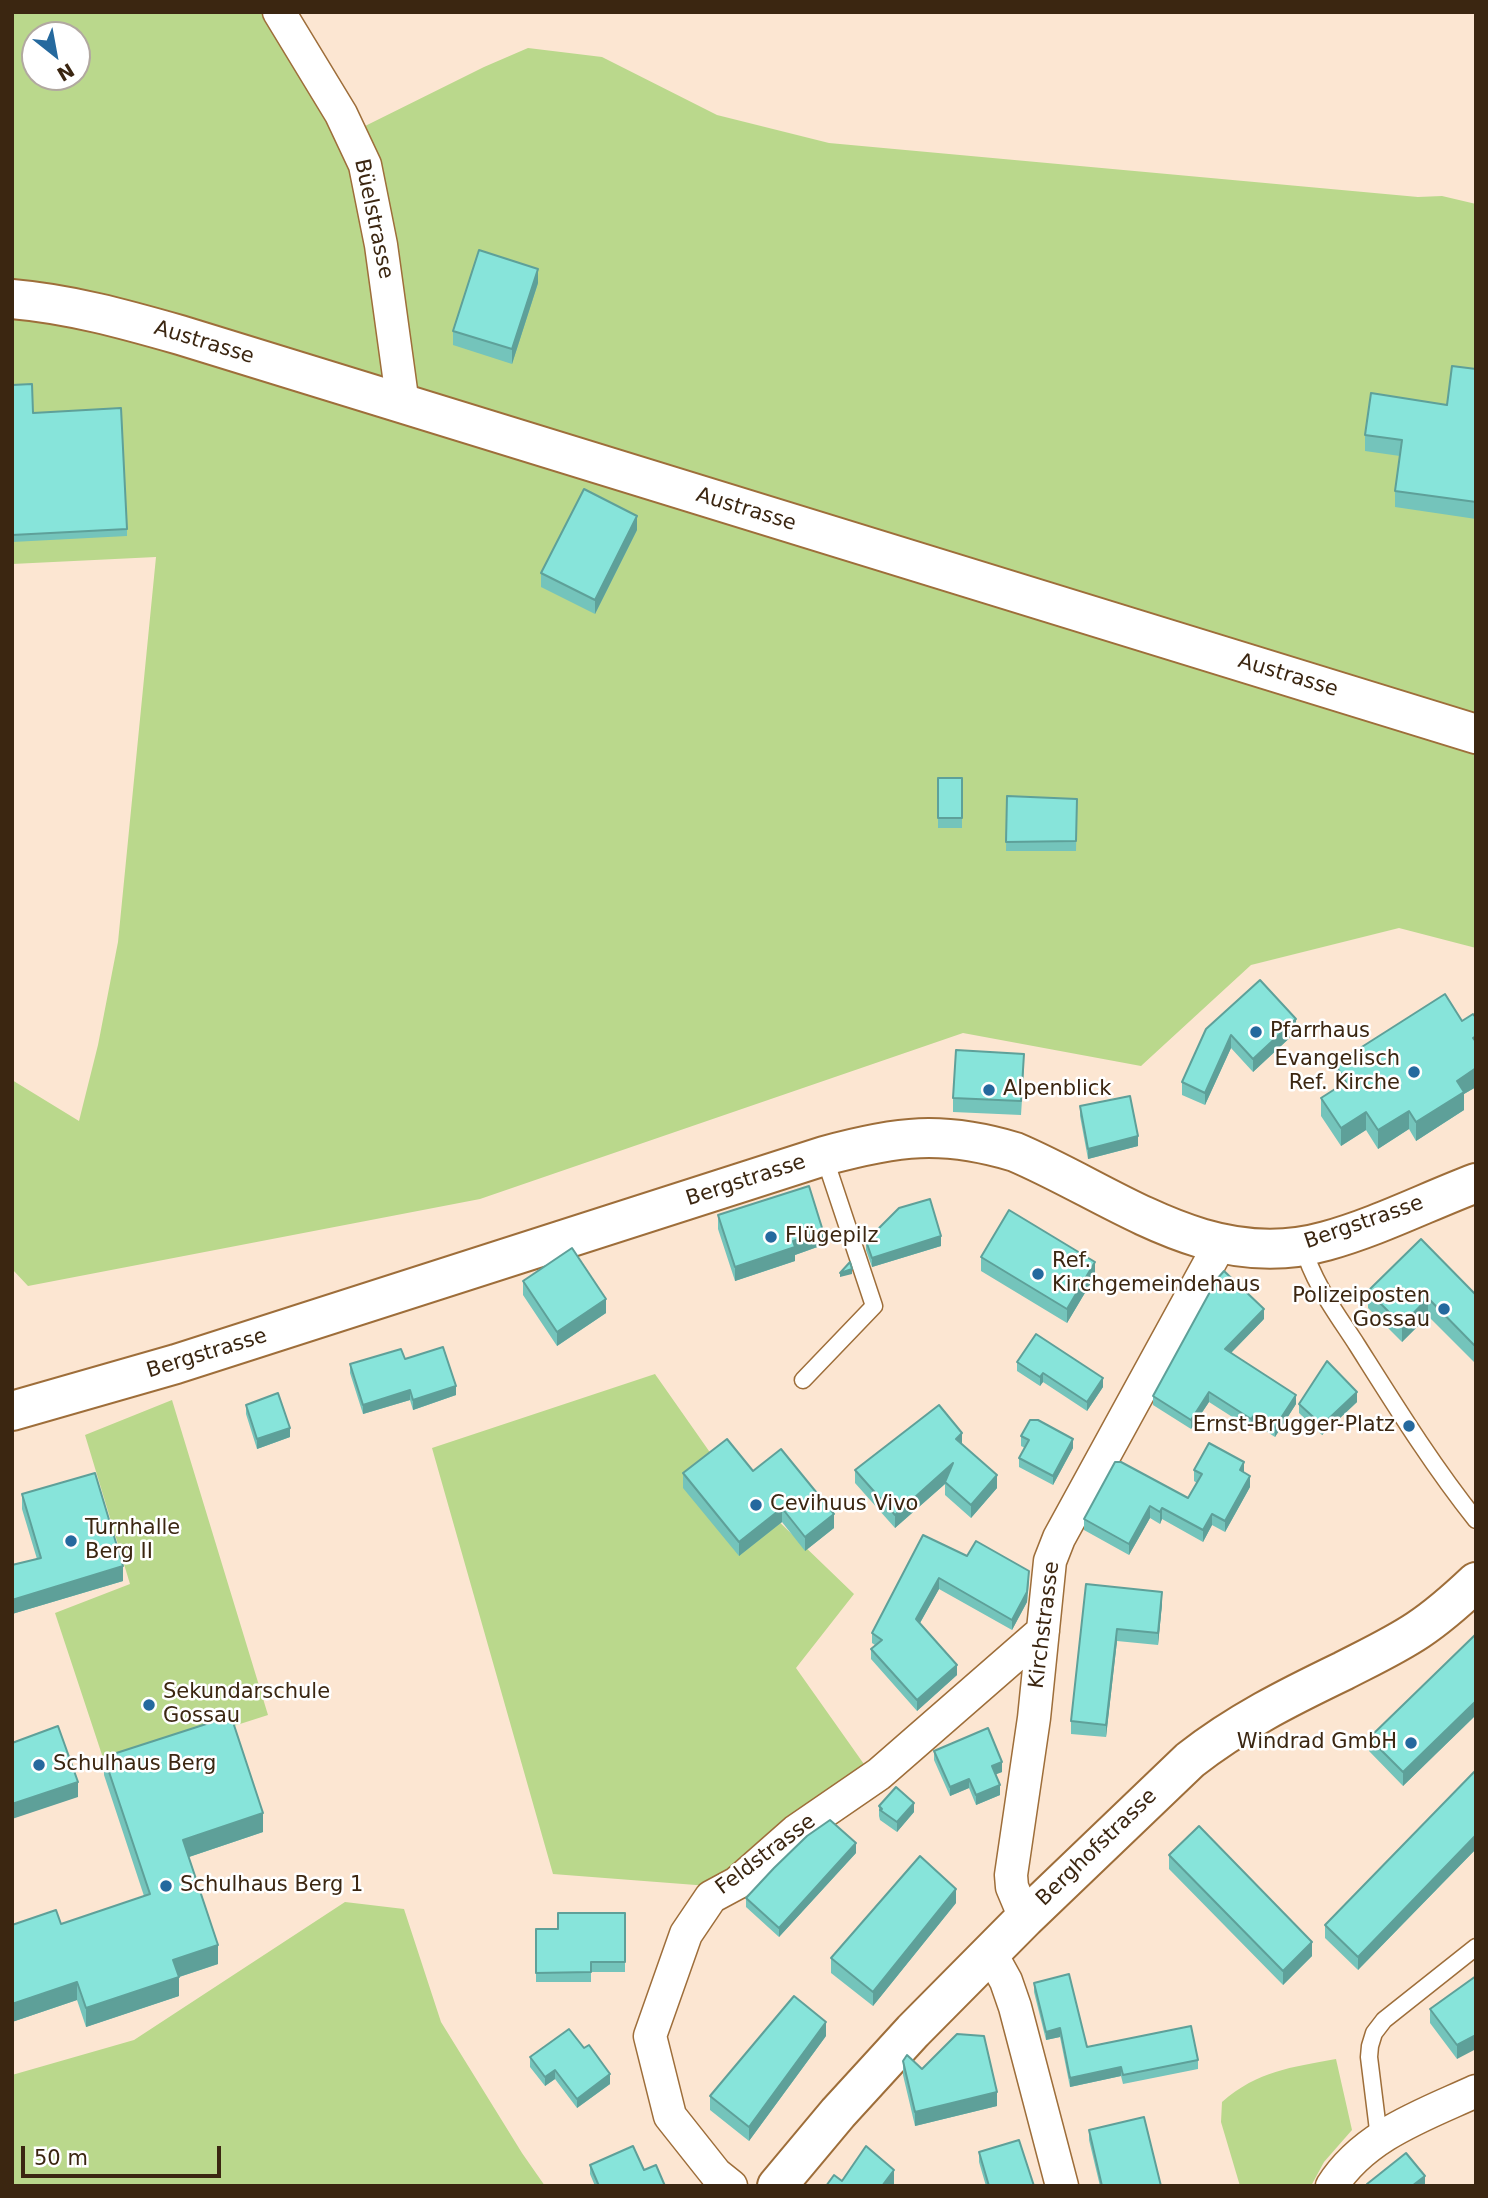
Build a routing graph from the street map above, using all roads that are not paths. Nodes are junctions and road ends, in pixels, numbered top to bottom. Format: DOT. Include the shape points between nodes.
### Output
graph roads {
  1 [pos="279,12"];
  2 [pos="12,299"];
  3 [pos="403,405"];
  4 [pos="1476,734"];
  5 [pos="824,1156"];
  6 [pos="1476,1183"];
  7 [pos="1220,1244"];
  8 [pos="1303,1246"];
  9 [pos="803,1380"];
  10 [pos="12,1411"];
  11 [pos="1476,1520"];
  12 [pos="1476,1582"];
  13 [pos="1043,1631"];
  14 [pos="1025,1918"];
  15 [pos="1476,1947"];
  16 [pos="990,1952"];
  17 [pos="1476,2091"];
  18 [pos="1379,2138"];
  19 [pos="731,2186"];
  20 [pos="777,2186"];
  21 [pos="1062,2186"];
  22 [pos="1332,2186"];
  1 -- 3 [label="street, Büelstrasse" via="341,114 365,165 382,245"];
  2 -- 3 [label="street, Austrasse" via="107,314"];
  3 -- 4 [label="street, Austrasse"];
  5 -- 7 [label="street, Bergstrasse" via="929,1136 988,1143 1041,1163 1178,1231"];
  5 -- 9 [label="lane" via="874,1306"];
  5 -- 10 [label="street, Bergstrasse" via="176,1364"];
  6 -- 8 [label="street, Bergstrasse" via="1345,1235"];
  7 -- 8 [label="street, Bergstrasse" via="1266,1250"];
  7 -- 13 [label="street, Kirchstrasse" via="1059,1538 1049,1562"];
  8 -- 11 [label="lane" via="1320,1287"];
  12 -- 14 [label="street, Berghofstrasse" via="1418,1631 1254,1716 1204,1749"];
  13 -- 14 [label="street, Kirchstrasse" via="1011,1875"];
  13 -- 19 [label="street, Feldstrasse" via="879,1774 711,1897 686,1934 650,2036 670,2116"];
  14 -- 16 [label="street, Berghofstrasse"];
  15 -- 18 [label="lane" via="1374,2033 1369,2057"];
  16 -- 20 [label="street, Berghofstrasse" via="874,2072"];
  16 -- 21 [label="street" via="1015,2007"];
  17 -- 18 [label="street"];
  18 -- 22 [label="street" via="1352,2160"];
}
